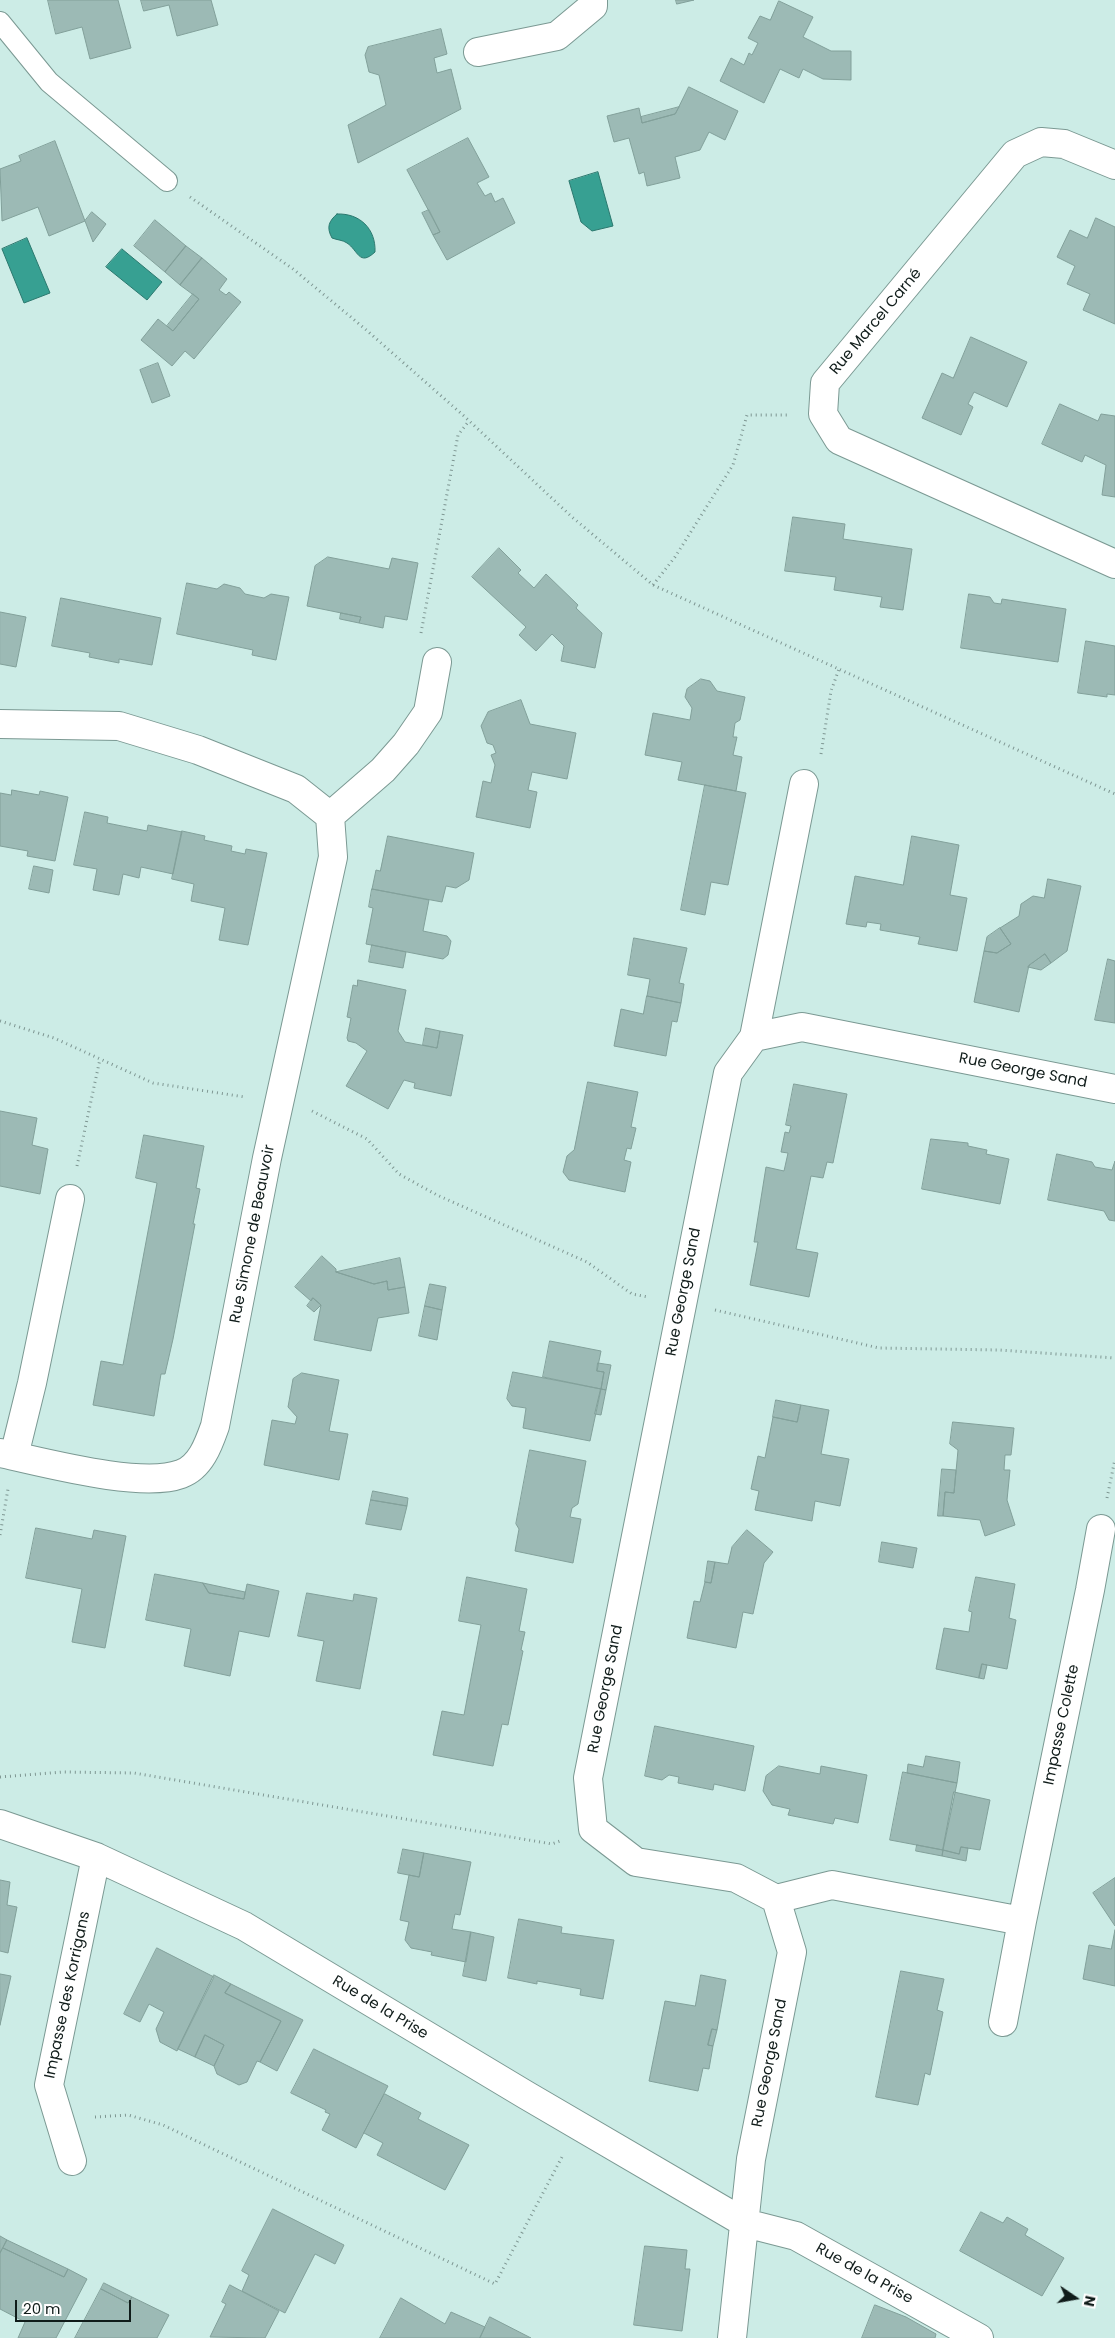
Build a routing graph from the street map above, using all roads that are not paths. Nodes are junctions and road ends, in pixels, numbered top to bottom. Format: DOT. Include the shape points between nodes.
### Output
graph roads {
  1 [pos="593,0"];
  2 [pos="0,22"];
  3 [pos="478,52"];
  4 [pos="1115,165"];
  5 [pos="167,181"];
  6 [pos="1115,564"];
  7 [pos="437,662"];
  8 [pos="0,724"];
  9 [pos="804,784"];
  10 [pos="330,816"];
  11 [pos="754,1038"];
  12 [pos="1115,1089"];
  13 [pos="70,1199"];
  14 [pos="7,1455"];
  15 [pos="1101,1529"];
  16 [pos="0,1824"];
  17 [pos="96,1857"];
  18 [pos="776,1899"];
  19 [pos="1022,1921"];
  20 [pos="1003,2022"];
  21 [pos="72,2161"];
  22 [pos="745,2223"];
  23 [pos="732,2338"];
  24 [pos="979,2338"];
  1 -- 3 [label="street" via="593,6 557,36"];
  2 -- 5 [label="lane" via="49,82"];
  4 -- 6 [label="street, Rue Marcel Carné" via="1064,144 1041,142 1015,154 825,383 822,414 839,440"];
  7 -- 10 [label="street" via="428,712 406,744 383,770"];
  8 -- 10 [label="street" via="119,726 198,750 296,789"];
  9 -- 11 [label="street, Rue George Sand"];
  10 -- 14 [label="street, Rue Simone de Beauvoir" via="333,857 215,1426 204,1455 182,1474 153,1478 109,1475"];
  11 -- 12 [label="street, Rue George Sand" via="802,1027"];
  11 -- 18 [label="street, Rue George Sand" via="728,1074 588,1778 594,1829 636,1862 736,1878"];
  13 -- 14 [label="street" via="32,1384"];
  15 -- 19 [label="street, Impasse Colette"];
  16 -- 17 [label="street, Rue de la Prise"];
  17 -- 21 [label="street, Impasse des Korrigans" via="48,2085"];
  17 -- 22 [label="street, Rue de la Prise" via="244,1926"];
  18 -- 19 [label="street" via="832,1885"];
  18 -- 22 [label="street, Rue George Sand" via="792,1952 751,2159"];
  19 -- 20 [label="street, Impasse Colette"];
  22 -- 23 [label="street"];
  22 -- 24 [label="street, Rue de la Prise" via="796,2236"];
}
